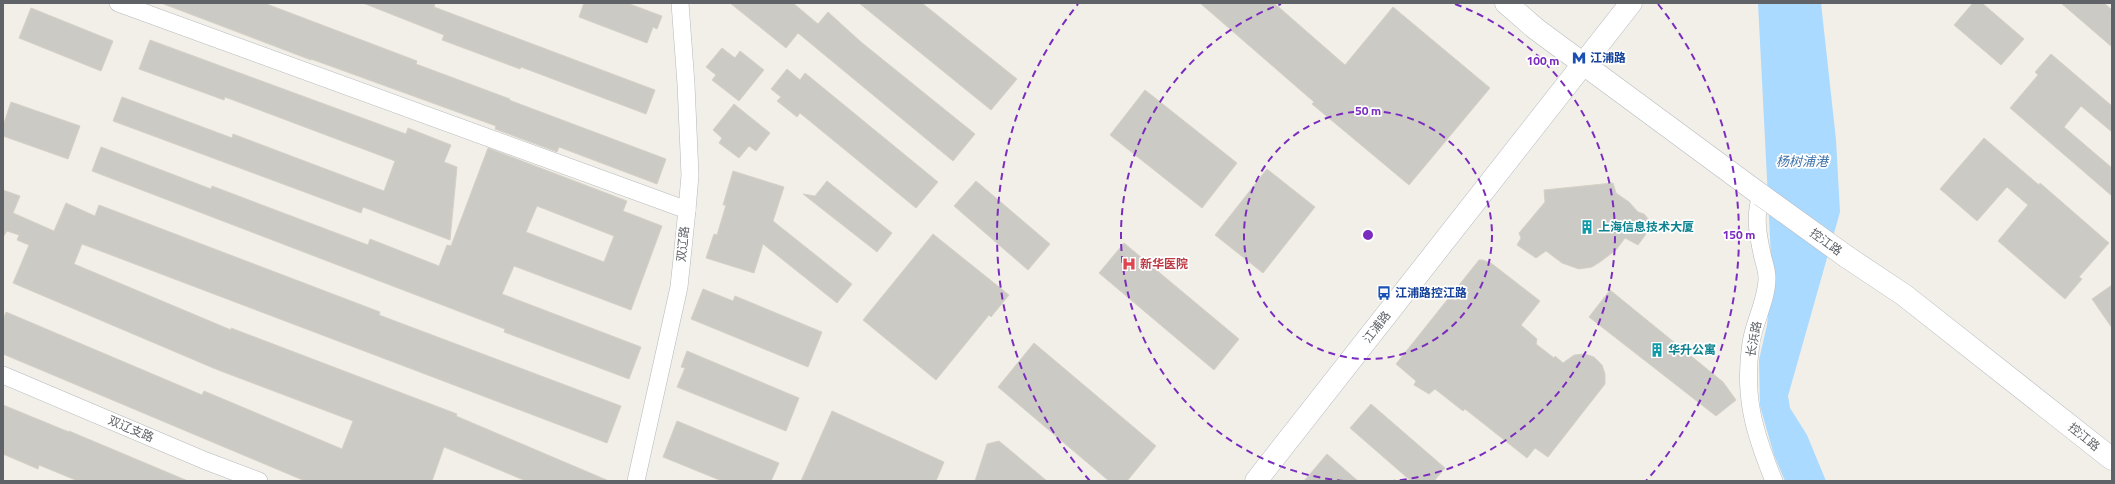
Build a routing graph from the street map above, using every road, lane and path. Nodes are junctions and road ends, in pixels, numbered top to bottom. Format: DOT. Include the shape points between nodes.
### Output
graph roads {
  1 [pos="118,3"];
  2 [pos="680,3"];
  3 [pos="1506,3"];
  4 [pos="1530,3"];
  5 [pos="1631,3"];
  6 [pos="1536,29"];
  7 [pos="1583,62"];
  8 [pos="1761,195"];
  9 [pos="687,210"];
  10 [pos="3,375"];
  11 [pos="2112,460"];
  12 [pos="259,481"];
  13 [pos="636,481"];
  14 [pos="1256,481"];
  15 [pos="1774,481"];
  1 -- 9 [label="street"];
  2 -- 9 [label="street, 双辽路" via="690,175"];
  3 -- 6 [label="main road, 控江路"];
  4 -- 6 [label="main road"];
  5 -- 7 [label="main road, 江浦路"];
  6 -- 7 [label="main road, 控江路"];
  7 -- 8 [label="main road, 控江路"];
  7 -- 14 [label="main road, 江浦路"];
  8 -- 11 [label="main road, 控江路, bridge" via="1904,295"];
  8 -- 15 [label="street, 长浜路" via="1756,210 1767,281 1751,342 1747,389 1760,447"];
  9 -- 13 [label="street, 双辽路" via="679,287"];
  10 -- 12 [label="street, 双辽支路"];
}
